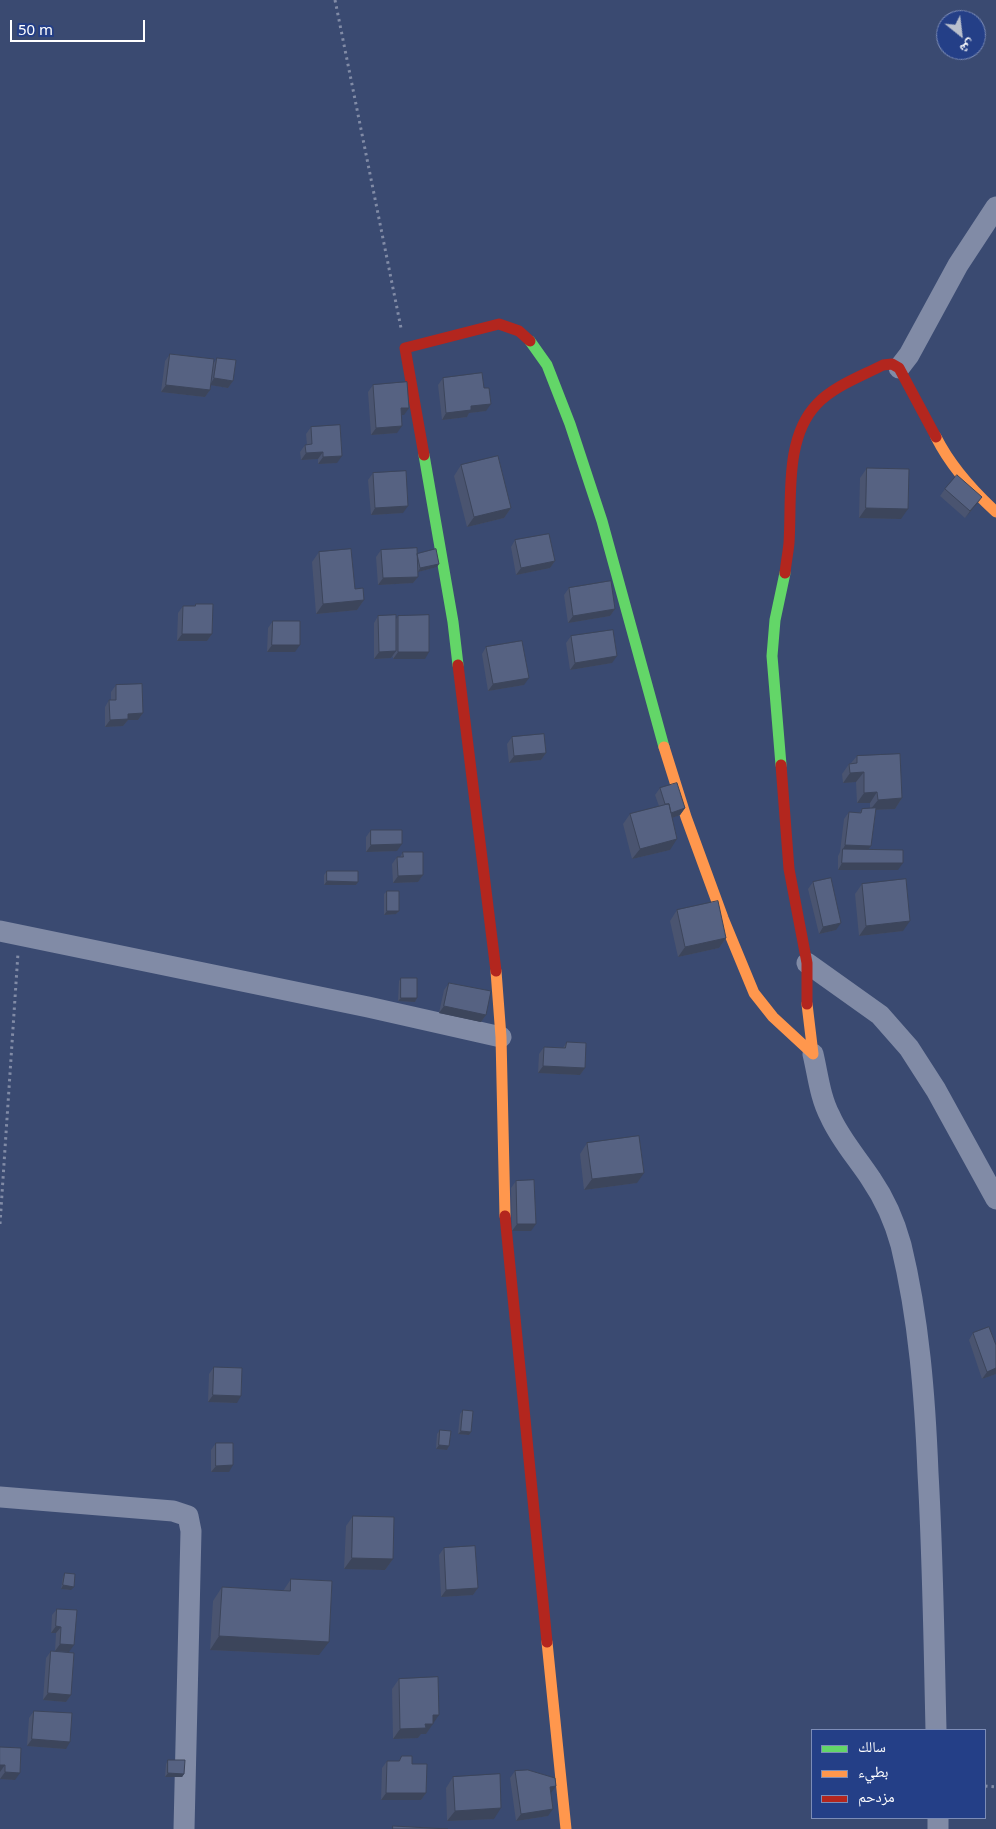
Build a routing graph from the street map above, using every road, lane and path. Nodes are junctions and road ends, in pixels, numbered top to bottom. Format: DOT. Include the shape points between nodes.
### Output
graph roads {
  1 [pos="335,0"];
  2 [pos="996,207"];
  3 [pos="405,348"];
  4 [pos="899,368"];
  5 [pos="996,512"];
  6 [pos="9,933"];
  7 [pos="807,963"];
  8 [pos="501,1037"];
  9 [pos="814,1054"];
  10 [pos="996,1199"];
  11 [pos="0,1224"];
  12 [pos="0,1497"];
  13 [pos="936,1729"];
  14 [pos="184,1829"];
  15 [pos="566,1829"];
  1 -- 3 [label="path"];
  2 -- 4 [label="street" via="958,265"];
  3 -- 8 [label="street" via="452,622 495,948"];
  3 -- 9 [label="street" via="500,324 526,337 547,365 602,521 686,817 727,926 754,994 773,1017"];
  4 -- 5 [label="street" via="946,457 972,490"];
  4 -- 7 [label="street" via="892,364 884,365 834,391 817,404 799,436 792,460 789,544 772,656 790,870"];
  6 -- 8 [label="street"];
  6 -- 11 [label="path"];
  7 -- 9 [label="street" via="807,1013"];
  7 -- 10 [label="street" via="880,1015 909,1048"];
  8 -- 15 [label="street" via="504,1207"];
  9 -- 13 [label="street" via="823,1099 830,1116 872,1181 890,1217 900,1243 914,1311 927,1442"];
  12 -- 14 [label="street" via="173,1511 188,1516 191,1531"];
}
